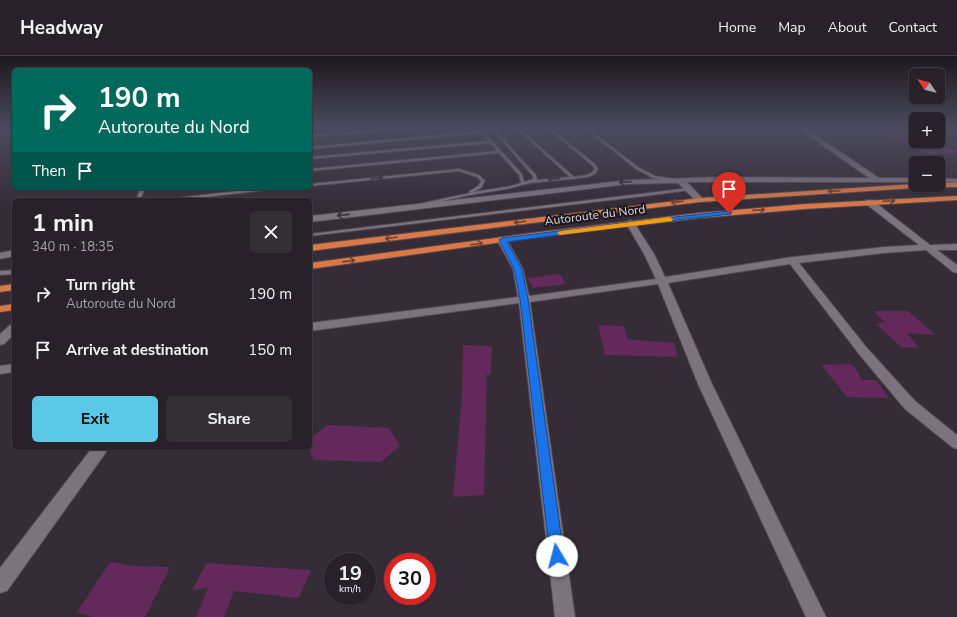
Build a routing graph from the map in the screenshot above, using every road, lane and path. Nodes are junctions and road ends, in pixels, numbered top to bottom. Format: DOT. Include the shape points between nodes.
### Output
graph roads {
  1 [pos="353,154"];
  2 [pos="477,154"];
  3 [pos="502,154"];
  4 [pos="515,154"];
  5 [pos="546,154"];
  6 [pos="579,154"];
  7 [pos="619,154"];
  8 [pos="840,154"];
  9 [pos="312,158"];
  10 [pos="312,170"];
  11 [pos="572,177"];
  12 [pos="876,178"];
  13 [pos="681,180"];
  14 [pos="909,180"];
  15 [pos="945,180"];
  16 [pos="957,181"];
  17 [pos="531,182"];
  18 [pos="523,184"];
  19 [pos="312,185"];
  20 [pos="957,185"];
  21 [pos="689,189"];
  22 [pos="256,190"];
  23 [pos="465,194"];
  24 [pos="178,198"];
  25 [pos="957,198"];
  26 [pos="700,200"];
  27 [pos="869,202"];
  28 [pos="404,208"];
  29 [pos="312,219"];
  30 [pos="630,224"];
  31 [pos="312,236"];
  32 [pos="502,240"];
  33 [pos="928,247"];
  34 [pos="957,247"];
  35 [pos="312,248"];
  36 [pos="12,253"];
  37 [pos="0,256"];
  38 [pos="792,260"];
  39 [pos="312,266"];
  40 [pos="957,270"];
  41 [pos="12,272"];
  42 [pos="0,273"];
  43 [pos="662,281"];
  44 [pos="12,287"];
  45 [pos="0,289"];
  46 [pos="524,299"];
  47 [pos="12,307"];
  48 [pos="0,309"];
  49 [pos="312,327"];
  50 [pos="12,330"];
  51 [pos="0,341"];
  52 [pos="12,368"];
  53 [pos="0,370"];
  54 [pos="957,443"];
  55 [pos="99,450"];
  56 [pos="0,584"];
  57 [pos="565,617"];
  58 [pos="816,617"];
  1 -- 9 [label="lane"];
  2 -- 10 [label="lane"];
  3 -- 18 [label="lane" via="521,175"];
  4 -- 17 [label="lane" via="535,176 535,180"];
  5 -- 11 [label="lane"];
  6 -- 11 [label="lane" via="596,169 593,174"];
  7 -- 13 [label="lane" via="654,177"];
  8 -- 12 [label="street"];
  11 -- 17 [label="lane, one-way"];
  12 -- 13 [label="street"];
  12 -- 14 [label="street"];
  13 -- 21 [label="street"];
  13 -- 28 [label="street, one-way" via="603,184"];
  15 -- 16 [label="street"];
  17 -- 18 [label="lane"];
  18 -- 23 [label="lane"];
  19 -- 23 [label="lane, one-way" via="459,170 478,176 483,181 480,187"];
  20 -- 26 [label="highway, Autoroute du Nord, one-way"];
  21 -- 26 [label="street"];
  21 -- 31 [label="lane"];
  22 -- 24 [label="lane"];
  23 -- 28 [label="lane"];
  27 -- 25 [label="highway, Autoroute du Nord, one-way"];
  26 -- 35 [label="highway, Autoroute du Nord, one-way"];
  30 -- 27 [label="highway, Autoroute du Nord, one-way" via="754,210"];
  27 -- 33 [label="street"];
  28 -- 29 [label="street, one-way"];
  30 -- 32 [label="highway, Autoroute du Nord"];
  30 -- 43 [label="street"];
  39 -- 32 [label="highway, Autoroute du Nord, one-way"];
  32 -- 46 [label="street" via="518,269"];
  33 -- 34 [label="street"];
  33 -- 38 [label="street" via="836,253"];
  33 -- 40 [label="street"];
  36 -- 37 [label="street"];
  38 -- 43 [label="street"];
  38 -- 54 [label="street" via="863,351 910,405"];
  41 -- 42 [label="lane"];
  43 -- 46 [label="street"];
  43 -- 58 [label="street" via="705,384"];
  44 -- 45 [label="highway"];
  46 -- 49 [label="street"];
  46 -- 57 [label="street"];
  47 -- 48 [label="highway"];
  50 -- 51 [label="street"];
  52 -- 53 [label="street"];
  55 -- 56 [label="street"];
}
